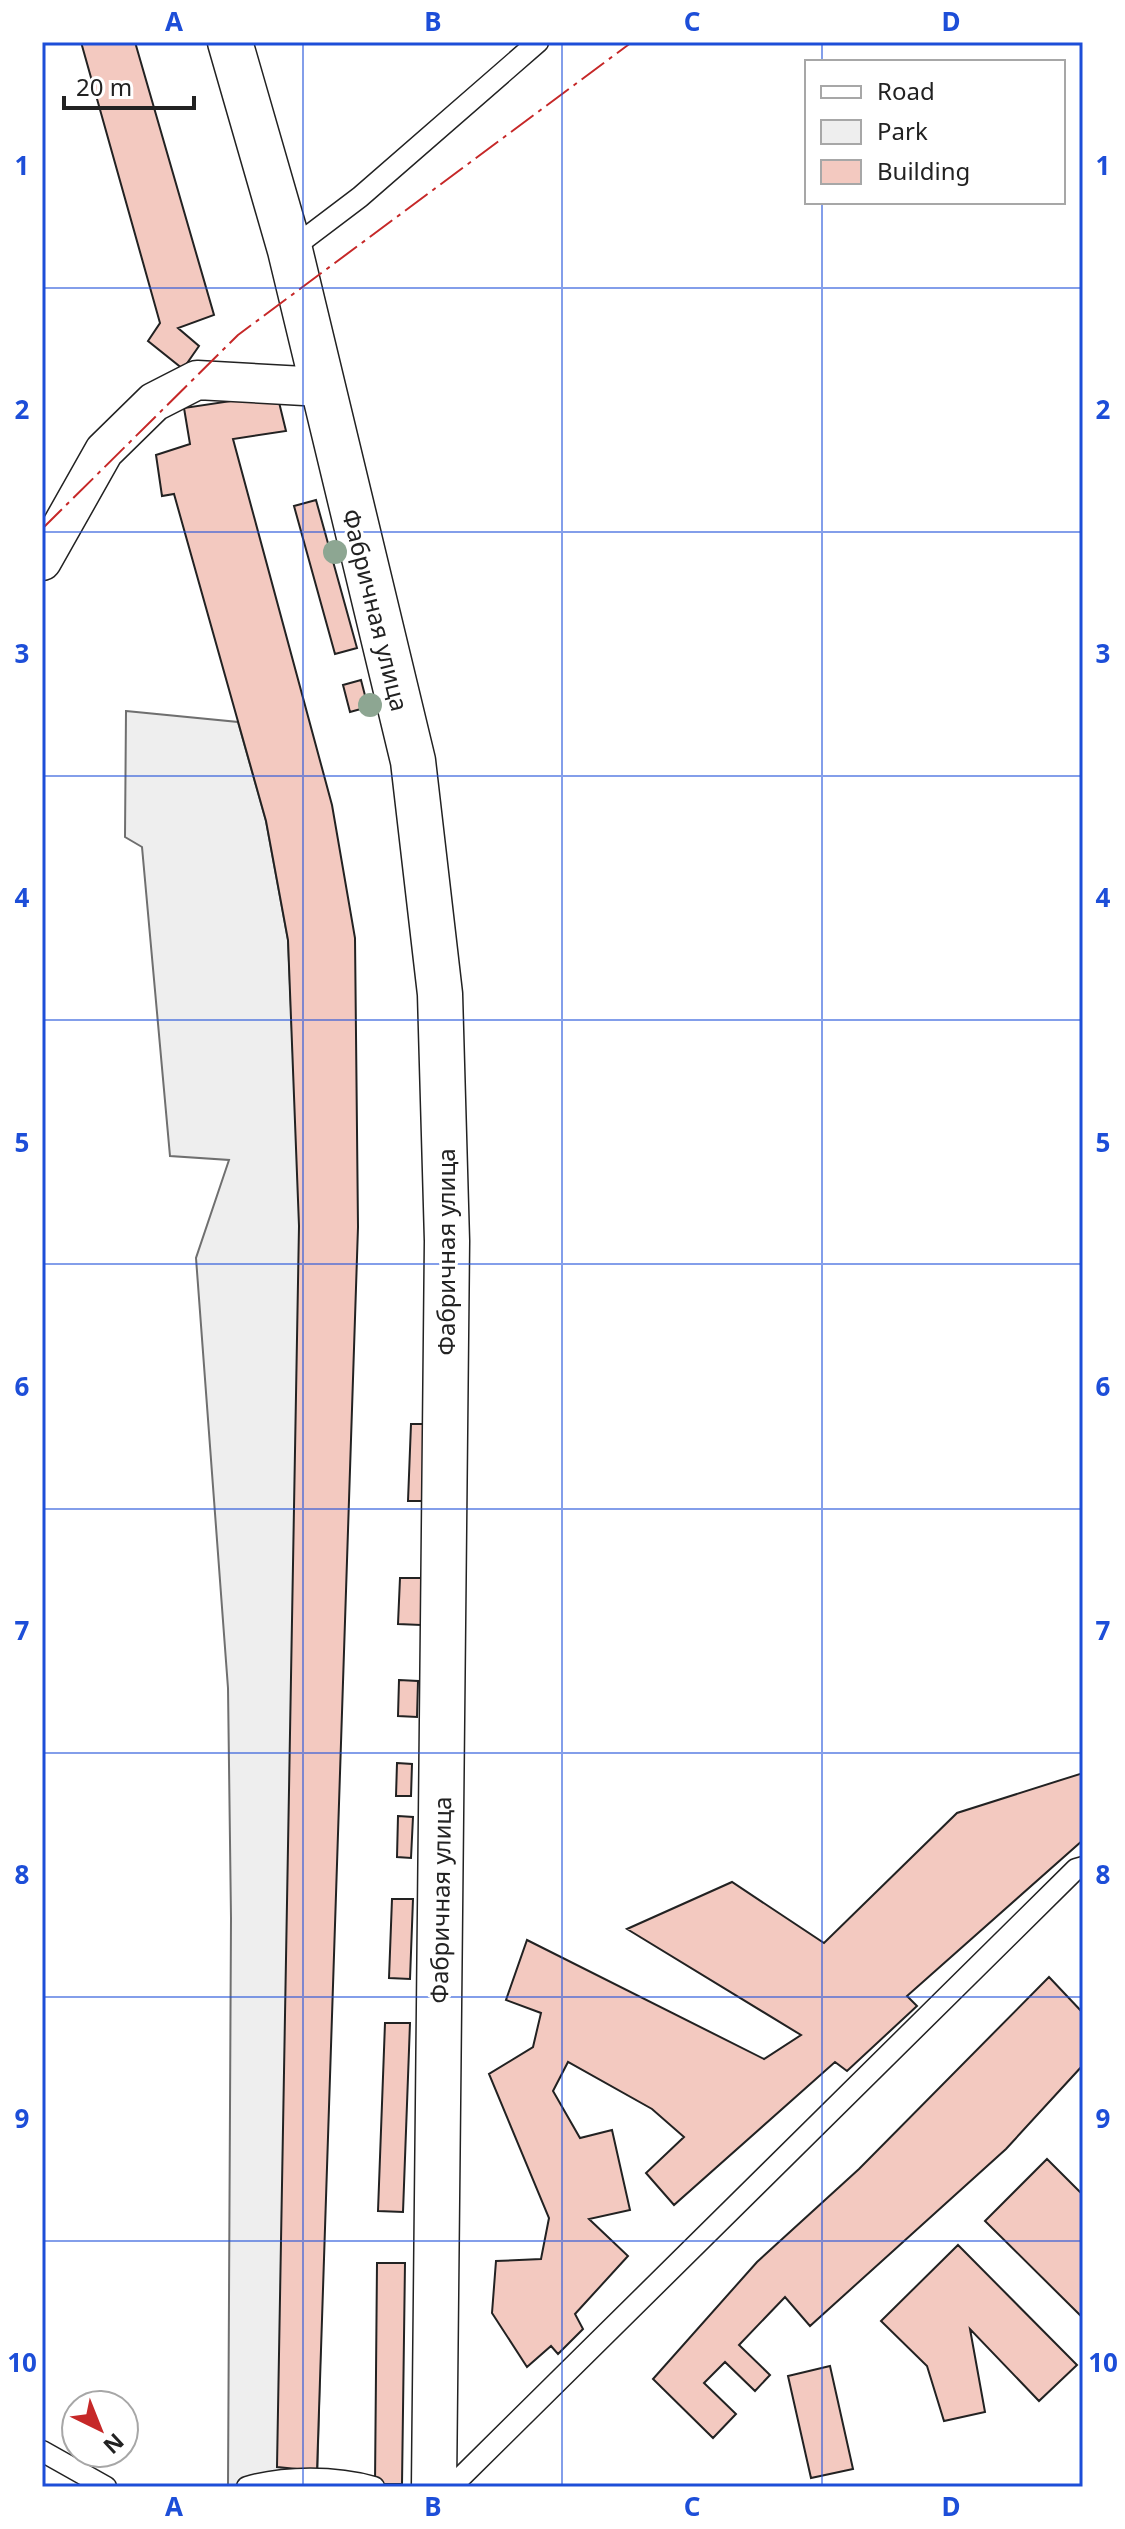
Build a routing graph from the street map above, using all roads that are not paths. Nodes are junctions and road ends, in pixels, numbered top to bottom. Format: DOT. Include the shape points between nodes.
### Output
graph roads {
  1 [pos="230,42"];
  2 [pos="538,42"];
  3 [pos="290,250"];
  4 [pos="322,387"];
  5 [pos="42,561"];
  6 [pos="1083,1867"];
  7 [pos="42,2451"];
  8 [pos="106,2487"];
  9 [pos="247,2487"];
  10 [pos="374,2487"];
  11 [pos="434,2487"];
  12 [pos="451,2487"];
  1 -- 3 [label="street, Фабричная улица"];
  2 -- 3 [label="lane" via="360,197"];
  3 -- 4 [label="street, Фабричная улица"];
  4 -- 5 [label="street" via="197,380 154,402 104,451"];
  4 -- 11 [label="street, Фабричная улица" via="413,761 440,994 447,1241"];
  6 -- 12 [label="lane"];
  7 -- 8 [label="lane"];
  9 -- 10 [label="lane" via="273,2479"];
}
